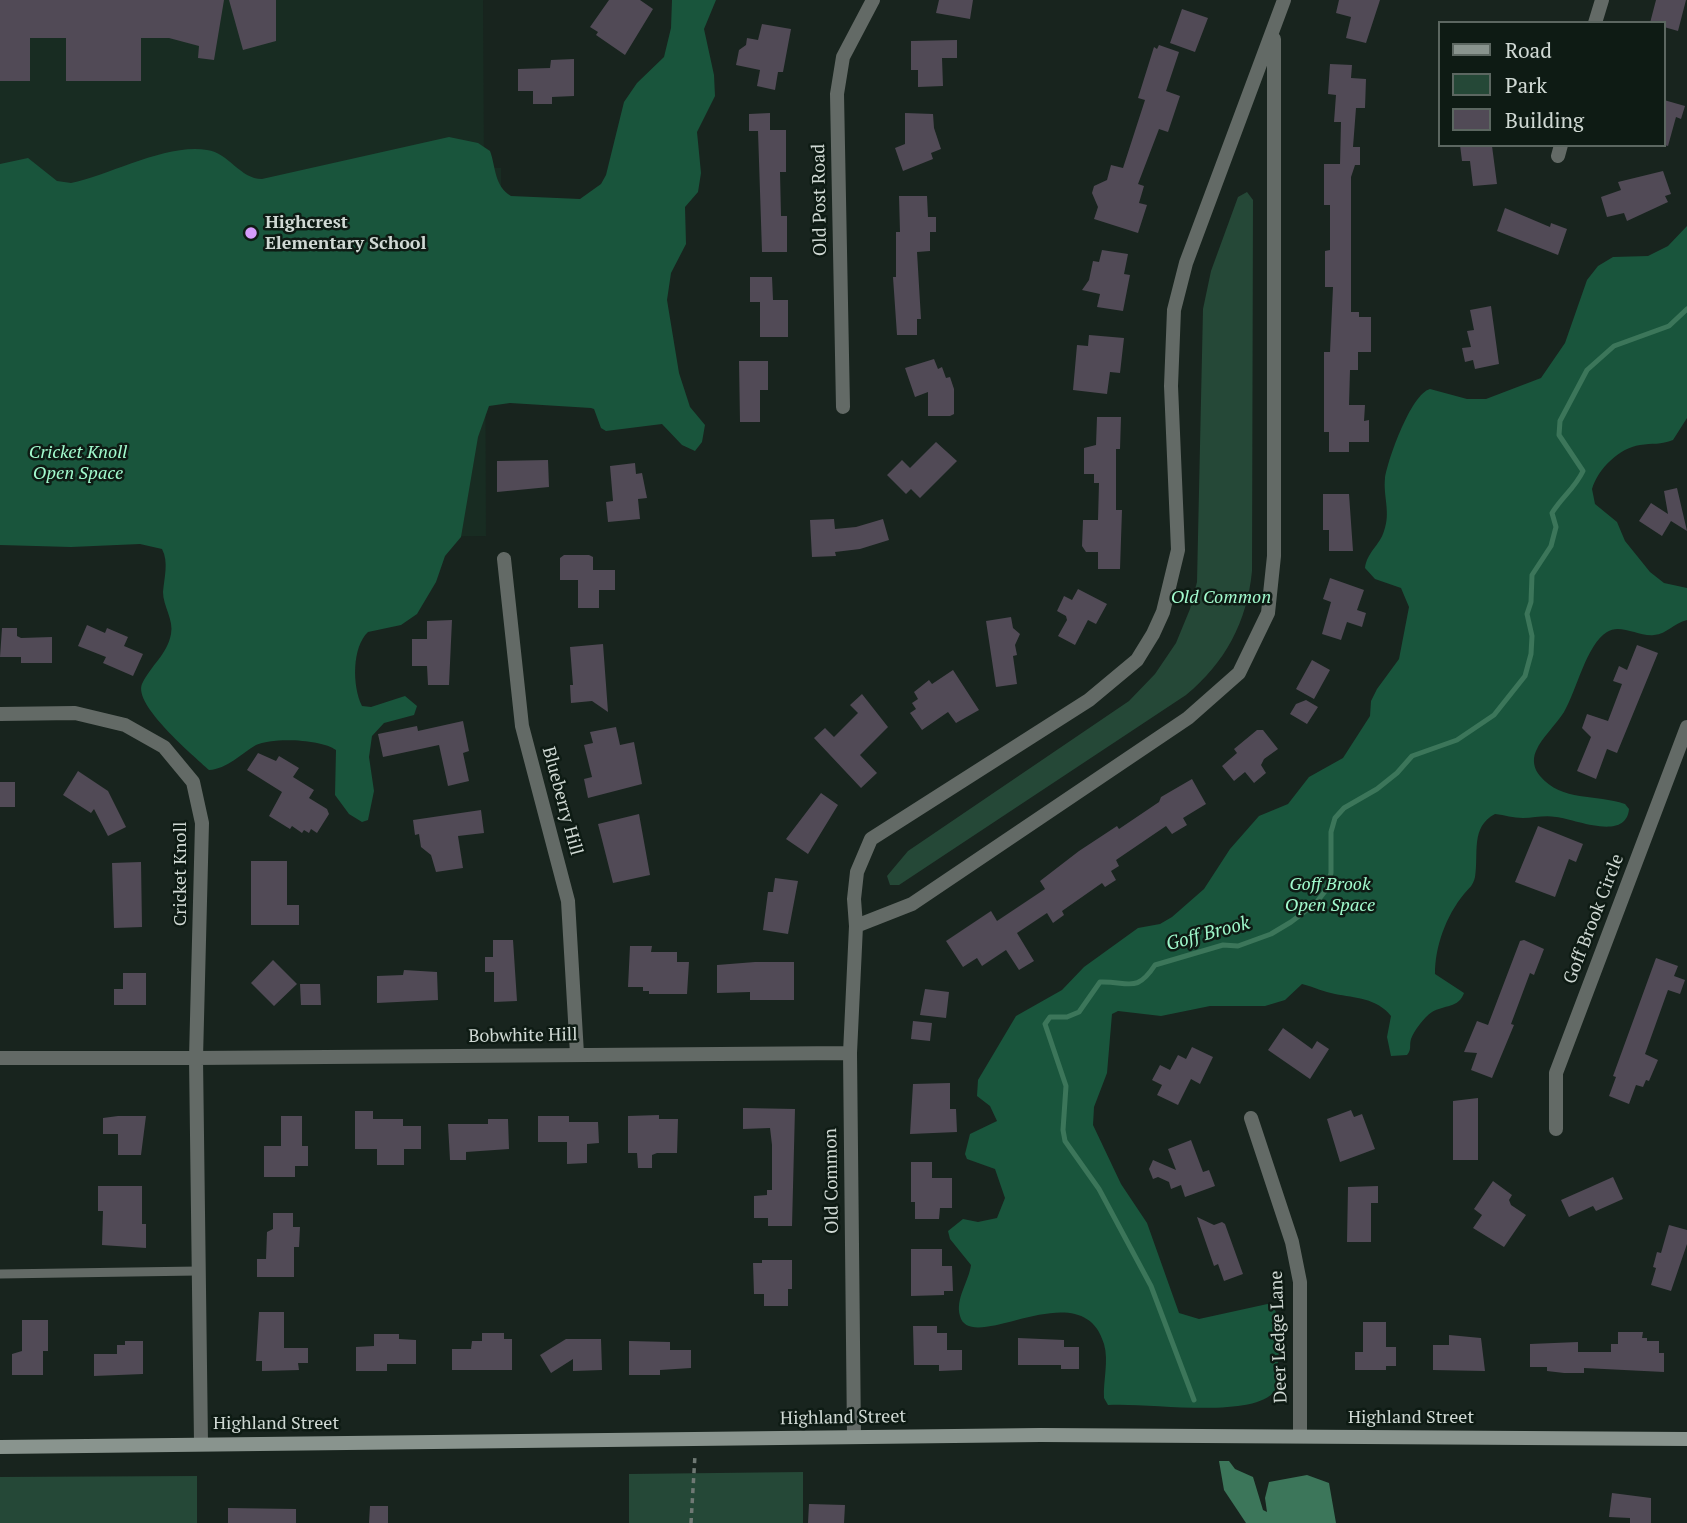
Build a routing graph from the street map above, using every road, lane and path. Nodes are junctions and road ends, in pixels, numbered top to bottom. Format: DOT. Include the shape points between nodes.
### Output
graph roads {
  1 [pos="873,0"];
  2 [pos="1284,0"];
  3 [pos="1602,0"];
  4 [pos="1596,21"];
  5 [pos="1274,27"];
  6 [pos="843,407"];
  7 [pos="504,559"];
  8 [pos="0,714"];
  9 [pos="1687,727"];
  10 [pos="856,926"];
  11 [pos="850,1053"];
  12 [pos="577,1054"];
  13 [pos="0,1058"];
  14 [pos="196,1058"];
  15 [pos="1251,1118"];
  16 [pos="1556,1129"];
  17 [pos="198,1271"];
  18 [pos="0,1274"];
  19 [pos="1300,1436"];
  20 [pos="854,1437"];
  21 [pos="1687,1439"];
  22 [pos="695,1440"];
  23 [pos="201,1443"];
  24 [pos="0,1447"];
  25 [pos="691,1523"];
  1 -- 6 [label="street, Old Post Road" via="843,58 837,94"];
  2 -- 5 [label="street, Old Common"];
  3 -- 4 [label="street"];
  5 -- 10 [label="street, Old Common" via="1186,263 1174,310 1171,386 1178,550 1153,634 1137,660 1089,700 872,839 857,873"];
  5 -- 10 [label="street, Old Common" via="1274,542 1268,613 1239,673 1188,718 912,904"];
  7 -- 12 [label="street, Blueberry Hill" via="522,726 568,901"];
  8 -- 14 [label="street, Cricket Knoll" via="75,713 125,725 164,747 193,782 202,822"];
  9 -- 16 [label="street, Goff Brook Circle" via="1556,1073"];
  10 -- 11 [label="street, Old Common"];
  11 -- 12 [label="street, Bobwhite Hill"];
  11 -- 20 [label="street, Old Common"];
  12 -- 14 [label="street, Bobwhite Hill"];
  13 -- 14 [label="street"];
  14 -- 17 [label="street, Cricket Knoll"];
  15 -- 19 [label="street, Deer Ledge Lane" via="1292,1242 1300,1282"];
  17 -- 18 [label="lane"];
  17 -- 23 [label="street, Cricket Knoll"];
  19 -- 20 [label="main road, Highland Street"];
  19 -- 21 [label="main road, Highland Street"];
  20 -- 22 [label="main road, Highland Street"];
  22 -- 23 [label="main road, Highland Street"];
  22 -- 25 [label="path"];
  23 -- 24 [label="main road, Highland Street"];
}
